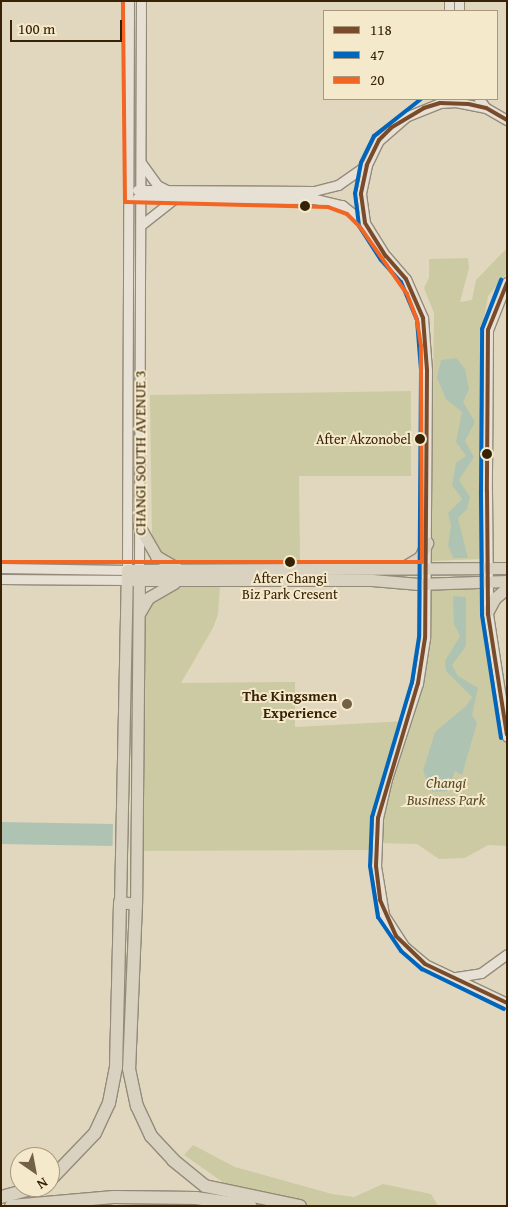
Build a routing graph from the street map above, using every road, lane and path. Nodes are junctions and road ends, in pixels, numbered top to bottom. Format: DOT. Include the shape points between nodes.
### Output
graph roads {
  1 [pos="129,1"];
  2 [pos="141,1"];
  3 [pos="430,100"];
  4 [pos="480,100"];
  5 [pos="424,108"];
  6 [pos="486,108"];
  7 [pos="507,120"];
  8 [pos="142,164"];
  9 [pos="366,165"];
  10 [pos="129,194"];
  11 [pos="142,194"];
  12 [pos="171,195"];
  13 [pos="365,223"];
  14 [pos="141,225"];
  15 [pos="507,282"];
  16 [pos="139,526"];
  17 [pos="427,543"];
  18 [pos="489,567"];
  19 [pos="1,568"];
  20 [pos="428,568"];
  21 [pos="507,568"];
  22 [pos="400,569"];
  23 [pos="127,575"];
  24 [pos="139,575"];
  25 [pos="179,575"];
  26 [pos="1,579"];
  27 [pos="489,580"];
  28 [pos="507,581"];
  29 [pos="428,583"];
  30 [pos="507,588"];
  31 [pos="488,611"];
  32 [pos="138,619"];
  33 [pos="507,737"];
  34 [pos="120,902"];
  35 [pos="136,904"];
  36 [pos="507,954"];
  37 [pos="452,976"];
  38 [pos="507,1003"];
  39 [pos="60,1170"];
  40 [pos="11,1206"];
  41 [pos="250,1206"];
  42 [pos="300,1206"];
  1 -- 10 [label="street, CHANGI SOUTH AVENUE 3"];
  2 -- 8 [label="street, CHANGI SOUTH AVENUE 3"];
  3 -- 5 [label="street"];
  4 -- 6 [label="street"];
  5 -- 6 [label="street" via="456,102"];
  5 -- 9 [label="street" via="391,128 379,140"];
  6 -- 7 [label="street"];
  8 -- 11 [label="street, CHANGI SOUTH AVENUE 3"];
  8 -- 12 [label="street" via="157,185"];
  9 -- 12 [label="street" via="338,185 314,191"];
  9 -- 13 [label="street" via="361,194"];
  10 -- 11 [label="street"];
  10 -- 23 [label="street, CHANGI SOUTH AVENUE 3"];
  11 -- 12 [label="street"];
  11 -- 14 [label="street, CHANGI SOUTH AVENUE 3"];
  12 -- 13 [label="street" via="315,199 342,205"];
  12 -- 14 [label="street"];
  13 -- 17 [label="street" via="386,256 406,279 426,331"];
  14 -- 16 [label="street, CHANGI SOUTH AVENUE 3"];
  15 -- 18 [label="street" via="488,330"];
  16 -- 24 [label="street, CHANGI SOUTH AVENUE 3"];
  16 -- 25 [label="main road" via="156,556"];
  17 -- 20 [label="street"];
  17 -- 22 [label="main road" via="415,562"];
  18 -- 20 [label="main road"];
  18 -- 21 [label="main road"];
  18 -- 27 [label="street"];
  19 -- 23 [label="street"];
  20 -- 22 [label="main road"];
  20 -- 29 [label="street"];
  22 -- 25 [label="main road"];
  23 -- 24 [label="main road"];
  23 -- 26 [label="street"];
  23 -- 34 [label="main road, CHANGI SOUTH AVENUE 3"];
  24 -- 25 [label="main road"];
  24 -- 32 [label="main road, CHANGI SOUTH AVENUE 3"];
  25 -- 29 [label="main road"];
  25 -- 32 [label="main road" via="148,598"];
  27 -- 28 [label="main road"];
  27 -- 29 [label="main road"];
  27 -- 31 [label="street"];
  29 -- 37 [label="street" via="418,684 386,782 378,818 376,866 380,900 396,936 425,964"];
  30 -- 31 [label="main road" via="495,598"];
  31 -- 33 [label="street"];
  32 -- 35 [label="main road, CHANGI SOUTH AVENUE 3"];
  34 -- 35 [label="main road"];
  34 -- 39 [label="highway" via="116,1067 108,1104 95,1133"];
  35 -- 42 [label="highway" via="129,1069 137,1106 147,1128 173,1160 205,1186"];
  36 -- 37 [label="street" via="481,973"];
  37 -- 38 [label="street"];
  40 -- 41 [label="highway" via="114,1197 196,1198"];
}
